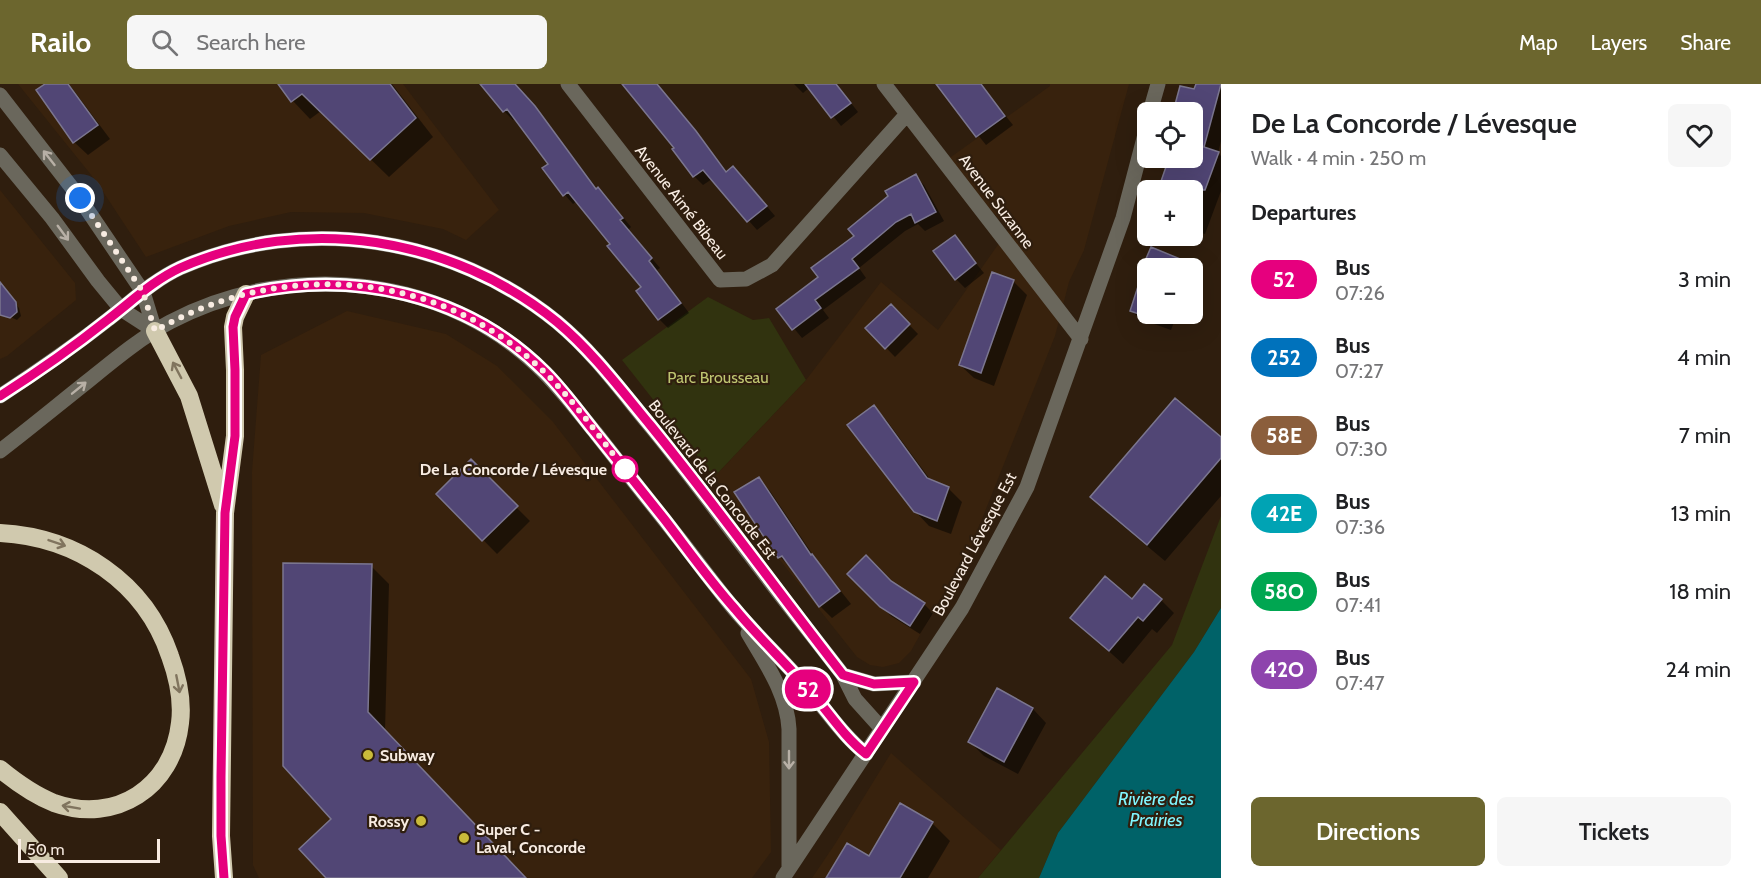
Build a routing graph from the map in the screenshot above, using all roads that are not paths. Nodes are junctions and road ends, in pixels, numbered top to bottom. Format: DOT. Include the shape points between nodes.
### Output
graph roads {
  1 [pos="568,84"];
  2 [pos="884,84"];
  3 [pos="1158,84"];
  4 [pos="0,95"];
  5 [pos="1153,102"];
  6 [pos="908,114"];
  7 [pos="0,154"];
  8 [pos="1137,165"];
  9 [pos="143,292"];
  10 [pos="246,294"];
  11 [pos="121,309"];
  12 [pos="155,331"];
  13 [pos="1081,339"];
  14 [pos="0,396"];
  15 [pos="0,451"];
  16 [pos="225,513"];
  17 [pos="0,533"];
  18 [pos="735,609"];
  19 [pos="843,675"];
  20 [pos="914,682"];
  21 [pos="882,729"];
  22 [pos="866,754"];
  23 [pos="0,770"];
  24 [pos="0,812"];
  25 [pos="786,874"];
  26 [pos="59,878"];
  27 [pos="224,878"];
  1 -- 6 [label="street, Avenue Aimé Bibeau" via="720,280 746,279 771,265"];
  2 -- 6 [label="street, Avenue Suzanne"];
  3 -- 5 [label="street"];
  9 -- 4 [label="street, one-way" via="76,193"];
  6 -- 13 [label="street, Avenue Suzanne"];
  7 -- 11 [label="street, one-way"];
  8 -- 13 [label="street, Boulevard Lévesque Est"];
  9 -- 11 [label="street, Boulevard de la Concorde Est"];
  9 -- 12 [label="street"];
  9 -- 19 [label="street, Boulevard de la Concorde Est" via="164,276 211,256 269,242 308,238 370,241 412,249 491,278 559,324 602,368"];
  10 -- 12 [label="street"];
  10 -- 16 [label="highway" via="233,327 235,436"];
  10 -- 18 [label="street" via="312,284 384,289 420,297 455,311 502,337 558,387"];
  11 -- 12 [label="street"];
  11 -- 14 [label="street, Boulevard de la Concorde Est"];
  15 -- 12 [label="street, one-way"];
  16 -- 12 [label="highway, one-way" via="189,396"];
  13 -- 20 [label="street, Boulevard Lévesque Est" via="1027,487 967,601"];
  16 -- 27 [label="highway" via="221,777"];
  17 -- 23 [label="highway, one-way" via="37,537 65,546 95,561 124,584 149,613 168,649 181,711 176,744 162,772 141,793 113,806 86,809 55,803"];
  18 -- 22 [label="street"];
  18 -- 25 [label="street, one-way" via="780,688 787,709"];
  19 -- 20 [label="street" via="874,684"];
  19 -- 21 [label="street, Boulevard de la Concorde Est" via="855,699"];
  20 -- 21 [label="street, Boulevard Lévesque Est"];
  21 -- 22 [label="street, Boulevard Lévesque Est"];
  22 -- 25 [label="street, Boulevard Lévesque Est"];
  24 -- 26 [label="highway"];
}
